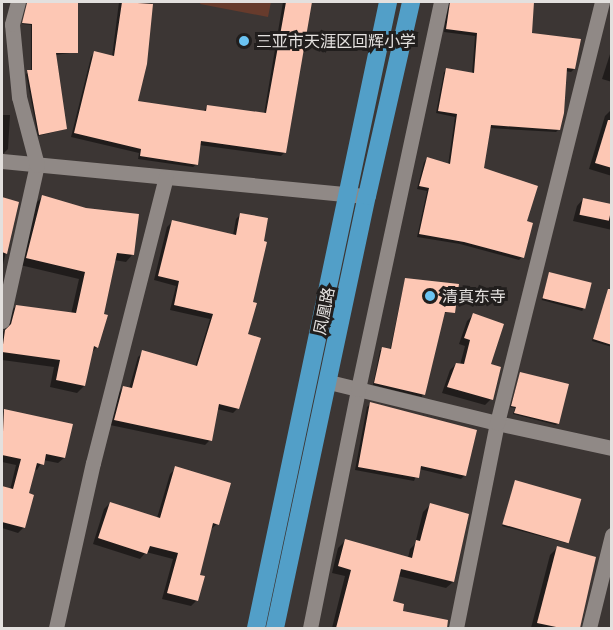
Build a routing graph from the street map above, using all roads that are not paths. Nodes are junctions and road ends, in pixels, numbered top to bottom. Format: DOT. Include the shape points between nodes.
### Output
graph roads {
  1 [pos="18,2"];
  2 [pos="388,2"];
  3 [pos="411,2"];
  4 [pos="441,2"];
  5 [pos="602,2"];
  6 [pos="2,161"];
  7 [pos="37,165"];
  8 [pos="166,177"];
  9 [pos="347,194"];
  10 [pos="367,196"];
  11 [pos="2,321"];
  12 [pos="329,382"];
  13 [pos="358,389"];
  14 [pos="497,423"];
  15 [pos="612,448"];
  16 [pos="612,535"];
  17 [pos="56,628"];
  18 [pos="256,628"];
  19 [pos="275,628"];
  20 [pos="310,628"];
  21 [pos="456,628"];
  22 [pos="589,628"];
  1 -- 7 [label="street" via="12,24 19,97"];
  2 -- 9 [label="highway, 凤凰路"];
  3 -- 10 [label="highway, 凤凰路"];
  4 -- 13 [label="street"];
  5 -- 14 [label="street"];
  6 -- 7 [label="street"];
  7 -- 8 [label="street"];
  7 -- 11 [label="street"];
  8 -- 9 [label="street"];
  8 -- 17 [label="street" via="93,463"];
  9 -- 10 [label="street"];
  9 -- 18 [label="highway, 凤凰路"];
  10 -- 12 [label="highway, 凤凰路"];
  12 -- 13 [label="street"];
  12 -- 19 [label="highway, 凤凰路"];
  13 -- 14 [label="street"];
  13 -- 20 [label="street"];
  14 -- 15 [label="street"];
  14 -- 21 [label="street"];
  16 -- 22 [label="street"];
}
